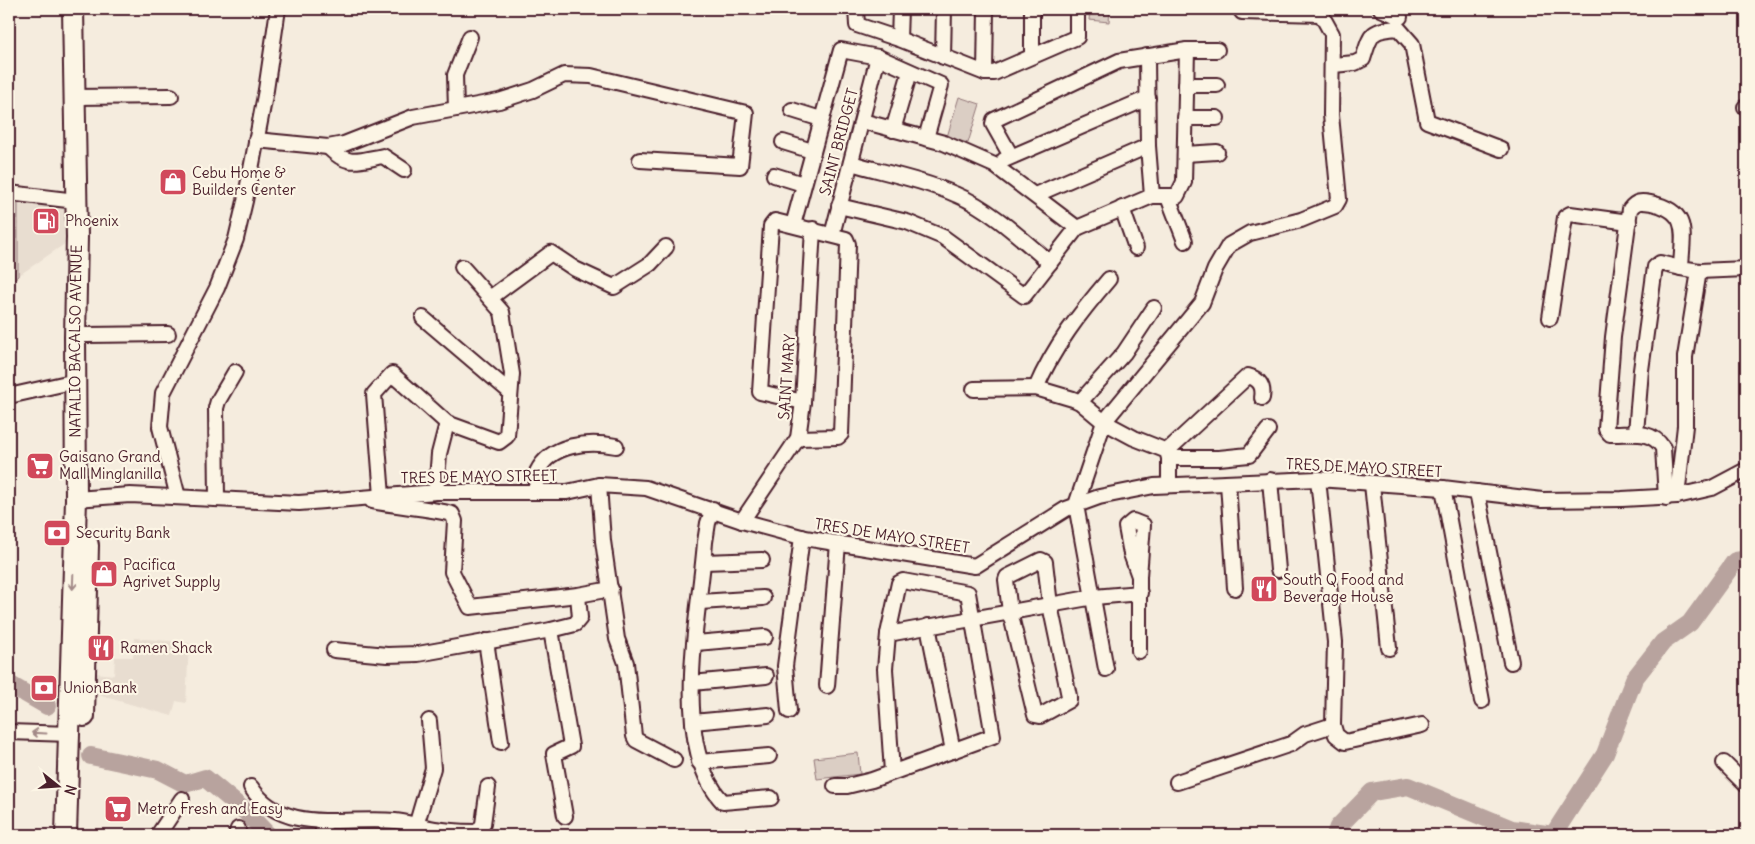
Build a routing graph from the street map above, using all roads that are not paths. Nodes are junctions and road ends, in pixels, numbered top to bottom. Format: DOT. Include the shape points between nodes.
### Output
graph roads {
  1 [pos="73,9"];
  2 [pos="278,9"];
  3 [pos="856,9"];
  4 [pos="900,9"];
  5 [pos="944,9"];
  6 [pos="986,9"];
  7 [pos="1032,9"];
  8 [pos="1077,9"];
  9 [pos="1240,9"];
  10 [pos="1381,9"];
  11 [pos="1321,11"];
  12 [pos="1400,17"];
  13 [pos="470,37"];
  14 [pos="899,39"];
  15 [pos="1187,50"];
  16 [pos="1217,50"];
  17 [pos="1032,56"];
  18 [pos="1147,56"];
  19 [pos="943,57"];
  20 [pos="878,58"];
  21 [pos="1333,65"];
  22 [pos="910,72"];
  23 [pos="985,73"];
  24 [pos="1186,84"];
  25 [pos="1217,85"];
  26 [pos="171,96"];
  27 [pos="74,97"];
  28 [pos="1148,98"];
  29 [pos="456,109"];
  30 [pos="792,110"];
  31 [pos="1185,118"];
  32 [pos="1217,118"];
  33 [pos="821,119"];
  34 [pos="862,121"];
  35 [pos="893,130"];
  36 [pos="926,138"];
  37 [pos="256,140"];
  38 [pos="783,142"];
  39 [pos="1148,146"];
  40 [pos="328,147"];
  41 [pos="1501,149"];
  42 [pos="812,151"];
  43 [pos="1217,152"];
  44 [pos="1184,154"];
  45 [pos="1011,156"];
  46 [pos="640,160"];
  47 [pos="850,163"];
  48 [pos="994,165"];
  49 [pos="404,170"];
  50 [pos="774,175"];
  51 [pos="803,184"];
  52 [pos="9,193"];
  53 [pos="1035,195"];
  54 [pos="1152,196"];
  55 [pos="1168,197"];
  56 [pos="76,201"];
  57 [pos="839,206"];
  58 [pos="1122,208"];
  59 [pos="1628,222"];
  60 [pos="793,225"];
  61 [pos="1077,228"];
  62 [pos="813,230"];
  63 [pos="832,235"];
  64 [pos="77,237"];
  65 [pos="1185,240"];
  66 [pos="666,247"];
  67 [pos="1136,248"];
  68 [pos="1050,263"];
  69 [pos="462,267"];
  70 [pos="1681,268"];
  71 [pos="1746,269"];
  72 [pos="1699,271"];
  73 [pos="1109,279"];
  74 [pos="490,298"];
  75 [pos="1154,308"];
  76 [pos="423,318"];
  77 [pos="1550,318"];
  78 [pos="168,334"];
  79 [pos="86,335"];
  80 [pos="235,372"];
  81 [pos="76,381"];
  82 [pos="1036,388"];
  83 [pos="974,389"];
  84 [pos="510,392"];
  85 [pos="9,396"];
  86 [pos="1262,398"];
  87 [pos="803,402"];
  88 [pos="1080,402"];
  89 [pos="1104,422"];
  90 [pos="447,423"];
  91 [pos="1268,430"];
  92 [pos="1636,433"];
  93 [pos="798,438"];
  94 [pos="616,446"];
  95 [pos="1168,454"];
  96 [pos="1746,470"];
  97 [pos="1318,479"];
  98 [pos="1270,480"];
  99 [pos="1228,482"];
  100 [pos="1372,484"];
  101 [pos="599,485"];
  102 [pos="1169,485"];
  103 [pos="1443,488"];
  104 [pos="436,492"];
  105 [pos="536,492"];
  106 [pos="1477,492"];
  107 [pos="382,496"];
  108 [pos="178,497"];
  109 [pos="1672,497"];
  110 [pos="83,498"];
  111 [pos="360,498"];
  112 [pos="218,499"];
  113 [pos="1076,505"];
  114 [pos="713,509"];
  115 [pos="745,516"];
  116 [pos="802,537"];
  117 [pos="838,543"];
  118 [pos="762,560"];
  119 [pos="704,562"];
  120 [pos="1278,570"];
  121 [pos="1140,576"];
  122 [pos="1235,588"];
  123 [pos="611,589"];
  124 [pos="1140,593"];
  125 [pos="578,595"];
  126 [pos="1094,597"];
  127 [pos="763,598"];
  128 [pos="700,602"];
  129 [pos="1050,605"];
  130 [pos="1010,612"];
  131 [pos="972,619"];
  132 [pos="928,626"];
  133 [pos="551,630"];
  134 [pos="888,634"];
  135 [pos="765,637"];
  136 [pos="486,641"];
  137 [pos="696,643"];
  138 [pos="1389,648"];
  139 [pos="334,650"];
  140 [pos="1139,651"];
  141 [pos="1512,662"];
  142 [pos="1106,669"];
  143 [pos="766,676"];
  144 [pos="692,683"];
  145 [pos="827,686"];
  146 [pos="1482,701"];
  147 [pos="789,711"];
  148 [pos="768,715"];
  149 [pos="429,721"];
  150 [pos="693,722"];
  151 [pos="1333,725"];
  152 [pos="1422,725"];
  153 [pos="9,732"];
  154 [pos="70,734"];
  155 [pos="501,742"];
  156 [pos="953,751"];
  157 [pos="769,756"];
  158 [pos="674,760"];
  159 [pos="699,762"];
  160 [pos="1724,763"];
  161 [pos="892,772"];
  162 [pos="1177,782"];
  163 [pos="1746,785"];
  164 [pos="835,786"];
  165 [pos="251,787"];
  166 [pos="488,787"];
  167 [pos="771,798"];
  168 [pos="182,799"];
  169 [pos="565,816"];
  170 [pos="416,826"];
  171 [pos="323,829"];
  172 [pos="437,832"];
  173 [pos="66,835"];
  174 [pos="80,835"];
  175 [pos="158,835"];
  1 -- 27 [label="highway, NATALIO BACALSO AVENUE"];
  2 -- 37 [label="street"];
  3 -- 14 [label="street" via="857,25"];
  4 -- 14 [label="street"];
  5 -- 19 [label="street"];
  6 -- 23 [label="street"];
  7 -- 17 [label="street"];
  8 -- 17 [label="street" via="1076,37"];
  9 -- 11 [label="street" via="1242,12"];
  10 -- 12 [label="street"];
  11 -- 21 [label="street" via="1332,34"];
  13 -- 29 [label="street" via="455,75"];
  14 -- 19 [label="street"];
  15 -- 16 [label="street"];
  15 -- 18 [label="street"];
  15 -- 24 [label="street"];
  17 -- 23 [label="street"];
  18 -- 28 [label="street"];
  18 -- 45 [label="street" via="1119,61 994,120 993,124"];
  19 -- 23 [label="street"];
  20 -- 22 [label="street"];
  20 -- 33 [label="street" via="841,50"];
  20 -- 34 [label="street, SAINT BRIDGET"];
  21 -- 41 [label="street" via="1363,59 1370,37 1378,30 1398,28 1412,44 1427,121"];
  21 -- 89 [label="street" via="1331,115 1339,199 1334,206 1301,220 1250,233 1229,245 1215,269 1202,303"];
  22 -- 35 [label="street"];
  22 -- 36 [label="street" via="940,84 942,88"];
  24 -- 25 [label="street"];
  24 -- 31 [label="street"];
  26 -- 27 [label="street"];
  27 -- 56 [label="highway, NATALIO BACALSO AVENUE"];
  28 -- 39 [label="street"];
  28 -- 45 [label="street"];
  29 -- 40 [label="street" via="413,117"];
  29 -- 46 [label="street" via="499,101 564,75 591,76 746,113 740,166"];
  30 -- 33 [label="street"];
  31 -- 32 [label="street"];
  31 -- 44 [label="street"];
  33 -- 42 [label="street"];
  34 -- 35 [label="street"];
  34 -- 47 [label="street, SAINT BRIDGET"];
  35 -- 36 [label="street"];
  36 -- 48 [label="street"];
  37 -- 40 [label="street"];
  37 -- 108 [label="street" via="236,239 217,288 163,393 160,427"];
  38 -- 42 [label="street"];
  39 -- 53 [label="street"];
  39 -- 54 [label="street"];
  40 -- 49 [label="street" via="347,161 383,156"];
  42 -- 51 [label="street"];
  43 -- 44 [label="street"];
  44 -- 55 [label="street" via="1182,190 1177,196"];
  45 -- 48 [label="street"];
  47 -- 57 [label="street, SAINT BRIDGET"];
  47 -- 68 [label="street" via="959,195 1004,224"];
  48 -- 53 [label="street"];
  50 -- 51 [label="street"];
  51 -- 60 [label="street"];
  52 -- 56 [label="street"];
  53 -- 61 [label="street"];
  54 -- 55 [label="street"];
  54 -- 58 [label="street"];
  55 -- 65 [label="street"];
  56 -- 64 [label="highway, NATALIO BACALSO AVENUE"];
  57 -- 63 [label="street, SAINT BRIDGET"];
  57 -- 68 [label="street" via="907,222 943,237 1022,296"];
  58 -- 61 [label="street"];
  58 -- 67 [label="street"];
  59 -- 70 [label="street" via="1630,209 1641,201 1660,205 1676,214 1684,227"];
  59 -- 77 [label="street" via="1570,214 1565,217"];
  59 -- 92 [label="street" via="1613,337 1606,429 1610,434"];
  60 -- 62 [label="street"];
  60 -- 87 [label="street" via="775,221 771,226 760,392"];
  61 -- 68 [label="street"];
  62 -- 63 [label="street"];
  62 -- 87 [label="street, SAINT MARY"];
  63 -- 93 [label="street" via="846,239 848,244 841,434 838,437"];
  64 -- 79 [label="highway, NATALIO BACALSO AVENUE" via="85,256"];
  64 -- 81 [label="highway, NATALIO BACALSO AVENUE"];
  66 -- 74 [label="street" via="650,264 614,287 575,269 551,253"];
  69 -- 74 [label="street"];
  70 -- 72 [label="street"];
  70 -- 92 [label="street" via="1660,263 1655,267"];
  71 -- 72 [label="street"];
  72 -- 109 [label="street" via="1685,358 1685,426"];
  73 -- 82 [label="street" via="1067,330"];
  74 -- 84 [label="street" via="502,312 512,374"];
  75 -- 88 [label="street" via="1124,352"];
  76 -- 84 [label="street"];
  78 -- 79 [label="street"];
  79 -- 110 [label="highway, NATALIO BACALSO AVENUE"];
  80 -- 112 [label="street" via="216,408"];
  81 -- 85 [label="street"];
  81 -- 110 [label="highway, NATALIO BACALSO AVENUE"];
  82 -- 83 [label="street"];
  82 -- 88 [label="street"];
  84 -- 90 [label="street" via="507,436 499,442"];
  86 -- 95 [label="street" via="1260,383 1248,376"];
  87 -- 93 [label="street, SAINT MARY"];
  88 -- 89 [label="street"];
  89 -- 95 [label="street"];
  89 -- 113 [label="street"];
  90 -- 104 [label="street" via="439,454"];
  90 -- 107 [label="street" via="392,374 381,384 374,394 373,405"];
  91 -- 95 [label="street" via="1249,455 1219,458"];
  92 -- 109 [label="street" via="1651,436 1663,448"];
  93 -- 115 [label="street, SAINT MARY"];
  94 -- 105 [label="street" via="578,444 556,452 539,467"];
  95 -- 102 [label="street"];
  96 -- 109 [label="street, TRES DE MAYO STREET" via="1712,488"];
  97 -- 98 [label="street, TRES DE MAYO STREET"];
  97 -- 100 [label="street, TRES DE MAYO STREET"];
  97 -- 151 [label="street" via="1335,642"];
  98 -- 99 [label="street, TRES DE MAYO STREET"];
  98 -- 120 [label="street"];
  99 -- 102 [label="street, TRES DE MAYO STREET"];
  99 -- 122 [label="street"];
  100 -- 103 [label="street, TRES DE MAYO STREET"];
  100 -- 138 [label="street"];
  101 -- 105 [label="street, TRES DE MAYO STREET" via="567,492"];
  101 -- 114 [label="street, TRES DE MAYO STREET" via="646,488"];
  101 -- 123 [label="street"];
  102 -- 113 [label="street, TRES DE MAYO STREET"];
  103 -- 106 [label="street, TRES DE MAYO STREET"];
  103 -- 146 [label="street"];
  104 -- 105 [label="street, TRES DE MAYO STREET"];
  104 -- 107 [label="street, TRES DE MAYO STREET"];
  106 -- 109 [label="street, TRES DE MAYO STREET" via="1542,500"];
  106 -- 141 [label="street"];
  107 -- 111 [label="street, TRES DE MAYO STREET"];
  108 -- 110 [label="street, TRES DE MAYO STREET" via="130,494"];
  108 -- 112 [label="street, TRES DE MAYO STREET"];
  110 -- 154 [label="highway, NATALIO BACALSO AVENUE, one-way"];
  110 -- 174 [label="highway, NATALIO BACALSO AVENUE"];
  111 -- 112 [label="street, TRES DE MAYO STREET" via="299,503"];
  111 -- 125 [label="street" via="452,514 455,521 452,572 470,607"];
  113 -- 117 [label="street, TRES DE MAYO STREET" via="975,566"];
  113 -- 126 [label="street"];
  114 -- 115 [label="street, TRES DE MAYO STREET"];
  114 -- 119 [label="street" via="708,523"];
  115 -- 116 [label="street, TRES DE MAYO STREET"];
  116 -- 117 [label="street, TRES DE MAYO STREET"];
  116 -- 147 [label="street" via="785,666"];
  117 -- 145 [label="street"];
  118 -- 119 [label="street"];
  119 -- 128 [label="street"];
  121 -- 124 [label="street"];
  123 -- 125 [label="street"];
  123 -- 158 [label="street" via="617,639 626,663 634,736"];
  124 -- 126 [label="street"];
  124 -- 140 [label="street"];
  125 -- 133 [label="street" via="580,618 575,624"];
  126 -- 129 [label="street"];
  126 -- 142 [label="street"];
  127 -- 128 [label="street"];
  128 -- 137 [label="street"];
  129 -- 130 [label="street"];
  129 -- 130 [label="street" via="1045,562 1041,560 1006,578"];
  129 -- 130 [label="street" via="1069,698 1040,716 1035,715"];
  130 -- 131 [label="street"];
  131 -- 132 [label="street"];
  131 -- 134 [label="street" via="968,593 903,581 899,583"];
  131 -- 156 [label="street" via="994,734 992,738"];
  132 -- 134 [label="street"];
  132 -- 156 [label="street"];
  133 -- 136 [label="street"];
  133 -- 169 [label="street" via="571,746 554,754"];
  134 -- 161 [label="street" via="885,669"];
  135 -- 137 [label="street"];
  136 -- 139 [label="street" via="418,654"];
  136 -- 155 [label="street"];
  137 -- 144 [label="street"];
  143 -- 144 [label="street"];
  144 -- 150 [label="street"];
  148 -- 150 [label="street"];
  149 -- 170 [label="street" via="433,768"];
  150 -- 159 [label="street"];
  151 -- 152 [label="street" via="1336,735 1345,742"];
  151 -- 162 [label="street" via="1305,734 1290,744"];
  154 -- 153 [label="street, one-way"];
  154 -- 173 [label="highway, NATALIO BACALSO AVENUE"];
  156 -- 161 [label="street"];
  157 -- 159 [label="street"];
  159 -- 167 [label="street" via="712,791 723,802"];
  160 -- 163 [label="street"];
  161 -- 164 [label="street" via="872,780"];
  165 -- 171 [label="street" via="269,808"];
  166 -- 172 [label="street" via="478,832"];
  168 -- 175 [label="street"];
  170 -- 171 [label="street" via="395,821"];
  170 -- 172 [label="street"];
}
